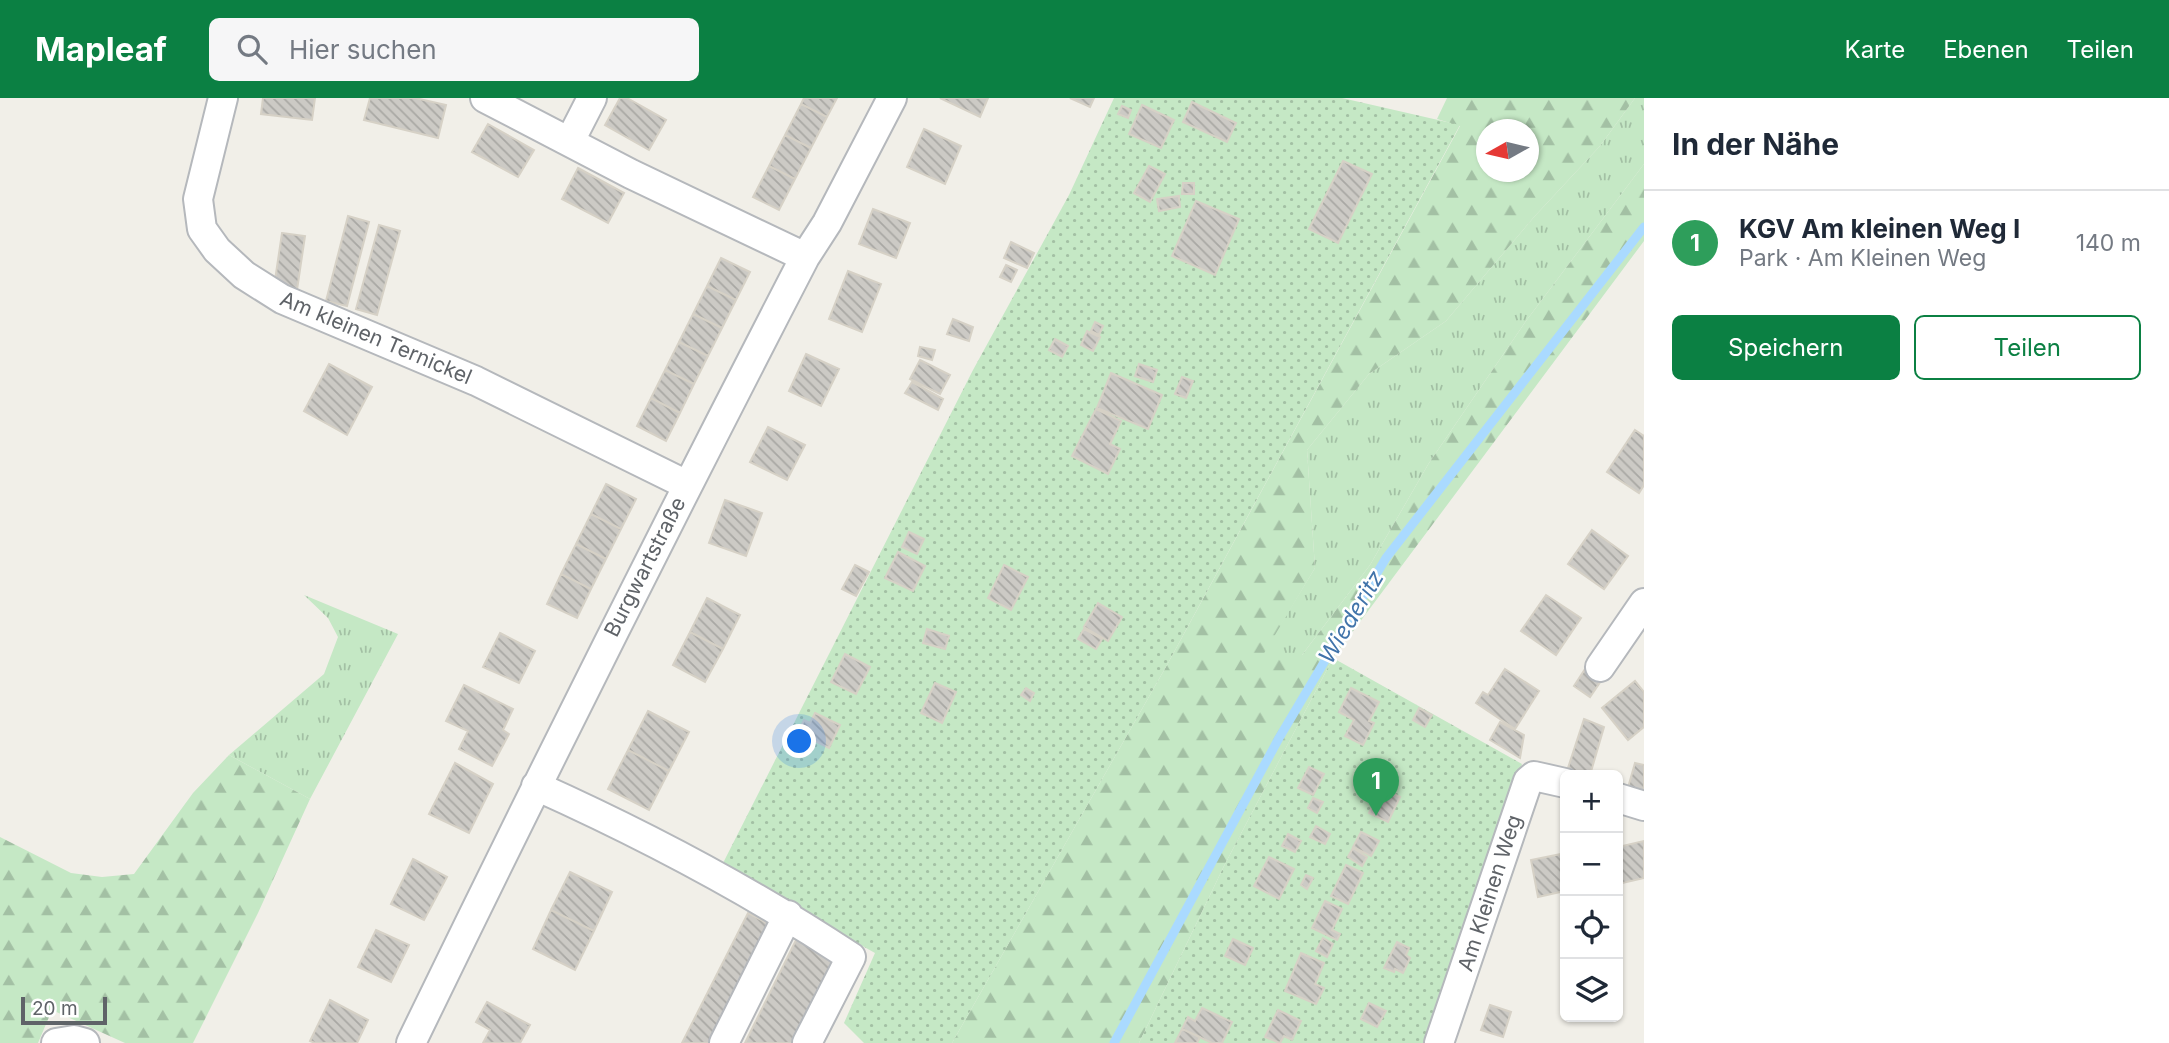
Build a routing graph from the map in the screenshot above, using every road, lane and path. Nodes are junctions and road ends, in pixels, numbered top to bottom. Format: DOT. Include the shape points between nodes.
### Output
graph roads {
  1 [pos="223,98"];
  2 [pos="485,98"];
  3 [pos="592,98"];
  4 [pos="892,98"];
  5 [pos="570,141"];
  6 [pos="805,257"];
  7 [pos="687,485"];
  8 [pos="1644,603"];
  9 [pos="1600,667"];
  10 [pos="1560,781"];
  11 [pos="536,786"];
  12 [pos="1623,800"];
  13 [pos="1644,806"];
  14 [pos="788,915"];
  15 [pos="56,1043"];
  16 [pos="85,1043"];
  17 [pos="411,1043"];
  18 [pos="724,1043"];
  19 [pos="807,1043"];
  20 [pos="1438,1043"];
  1 -- 7 [label="street, Am kleinen Ternickel" via="198,199 202,229 244,275 282,299 476,381"];
  2 -- 5 [label="street"];
  3 -- 5 [label="street"];
  4 -- 6 [label="street, Burgwartstraße"];
  5 -- 6 [label="street"];
  6 -- 7 [label="street, Burgwartstraße"];
  7 -- 11 [label="street, Burgwartstraße"];
  8 -- 9 [label="street"];
  10 -- 20 [label="street, Am Kleinen Weg" via="1542,776 1528,781"];
  11 -- 14 [label="street"];
  11 -- 17 [label="street, Burgwartstraße"];
  12 -- 13 [label="street"];
  14 -- 18 [label="street"];
  14 -- 19 [label="street" via="851,957"];
  15 -- 16 [label="street"];
}
